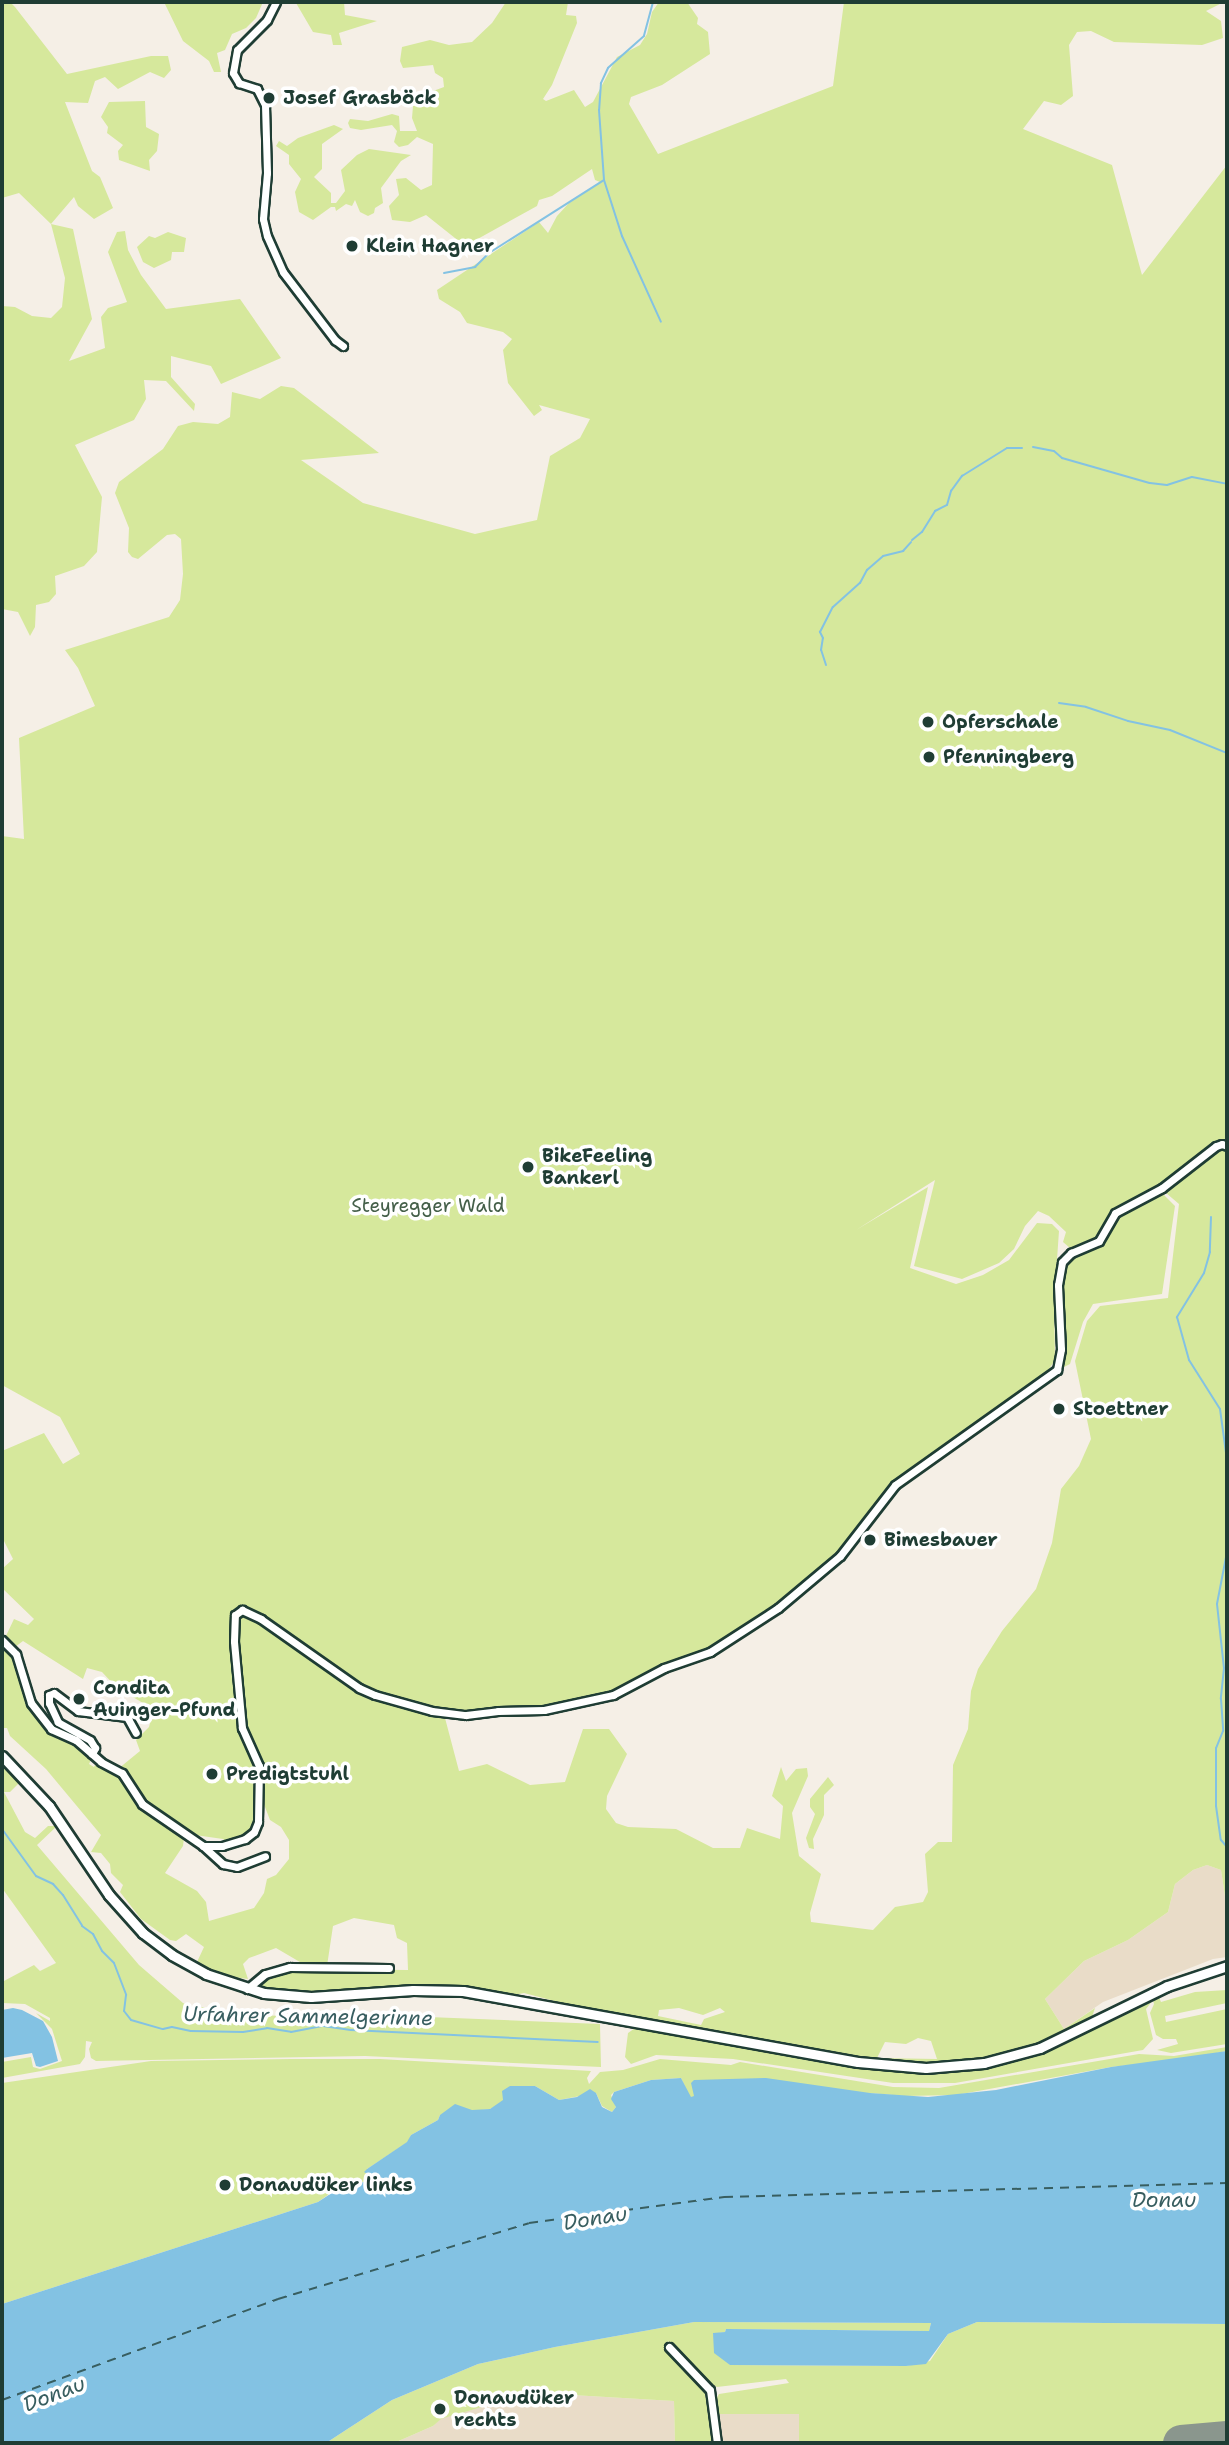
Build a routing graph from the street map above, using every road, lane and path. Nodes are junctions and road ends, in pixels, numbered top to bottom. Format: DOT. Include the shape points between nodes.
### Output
graph roads {
  1 [pos="276,2"];
  2 [pos="343,346"];
  3 [pos="1227,1146"];
  4 [pos="2,1640"];
  5 [pos="136,1733"];
  6 [pos="92,1754"];
  7 [pos="2,1756"];
  8 [pos="203,1846"];
  9 [pos="265,1856"];
  10 [pos="1227,1966"];
  11 [pos="389,1968"];
  12 [pos="247,1989"];
  13 [pos="669,2347"];
  14 [pos="716,2443"];
  1 -- 2 [label="street" via="267,20 237,50 233,74 239,83 257,89 265,105 263,219 267,236 290,281"];
  3 -- 8 [label="street" via="1216,1146 1162,1188 1115,1213 1099,1241 1062,1262 1057,1370 895,1485 826,1570 710,1652 598,1700 544,1710 457,1715 374,1695 250,1612 238,1612 233,1624 240,1716 259,1766 258,1822 245,1839"];
  4 -- 6 [label="street" via="16,1654 31,1703 51,1729 76,1740"];
  5 -- 6 [label="street" via="123,1715 86,1714 54,1693 49,1695 58,1722 90,1740 96,1748"];
  6 -- 8 [label="street" via="126,1778 142,1804"];
  7 -- 12 [label="main road" via="49,1806 134,1924 182,1962"];
  8 -- 9 [label="street" via="223,1864 237,1867"];
  10 -- 12 [label="main road" via="1167,1986 1040,2048 984,2063 926,2068 858,2062 463,1991 311,1997"];
  11 -- 12 [label="street" via="290,1967 265,1974"];
  13 -- 14 [label="street" via="710,2389"];
}
